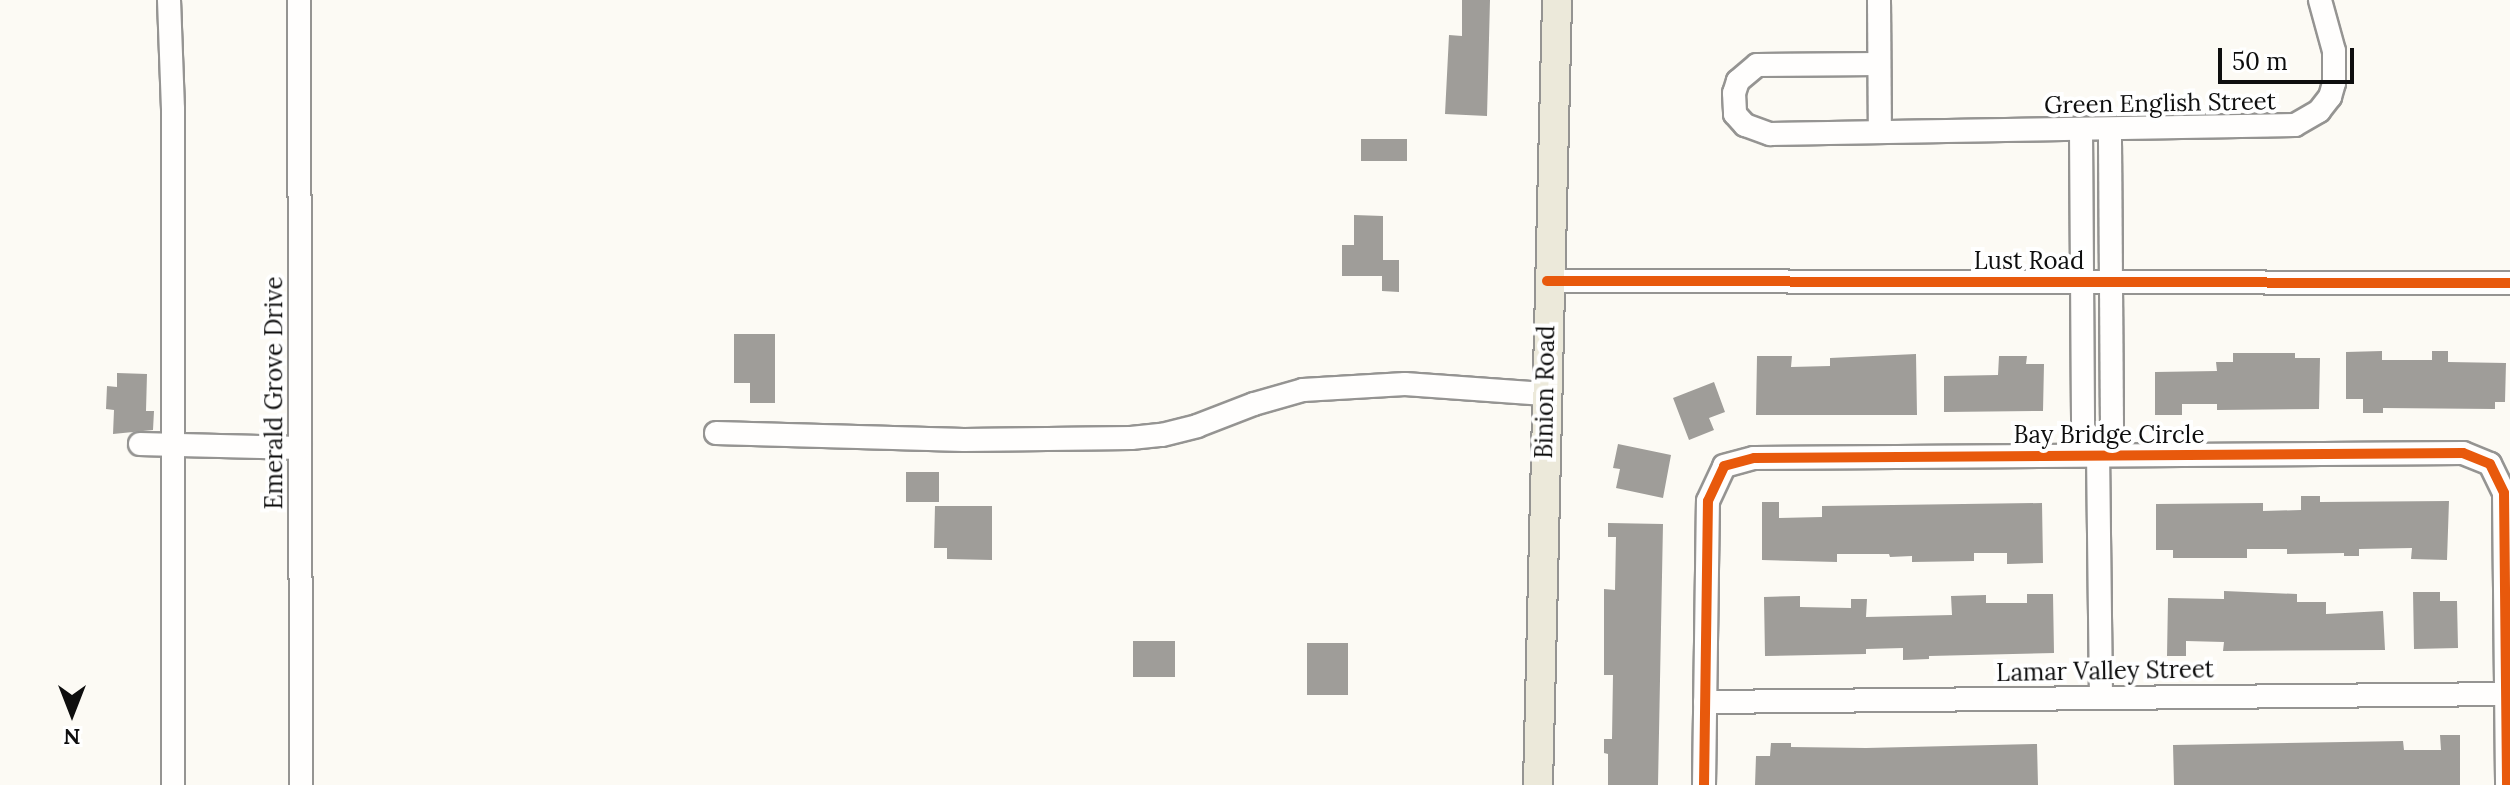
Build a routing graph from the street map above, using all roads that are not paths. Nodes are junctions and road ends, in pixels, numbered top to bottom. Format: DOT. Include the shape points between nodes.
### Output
graph roads {
  1 [pos="169,0"];
  2 [pos="299,0"];
  3 [pos="1557,0"];
  4 [pos="1879,0"];
  5 [pos="2320,0"];
  6 [pos="1879,64"];
  7 [pos="2110,130"];
  8 [pos="2081,131"];
  9 [pos="1880,132"];
  10 [pos="1547,281"];
  11 [pos="2083,281"];
  12 [pos="2111,281"];
  13 [pos="2510,283"];
  14 [pos="1545,394"];
  15 [pos="716,433"];
  16 [pos="140,444"];
  17 [pos="173,445"];
  18 [pos="300,448"];
  19 [pos="2098,456"];
  20 [pos="2506,694"];
  21 [pos="2101,697"];
  22 [pos="1705,702"];
  23 [pos="173,785"];
  24 [pos="301,785"];
  25 [pos="1538,785"];
  26 [pos="1704,785"];
  27 [pos="2507,785"];
  1 -- 17 [label="street"];
  2 -- 18 [label="street, Emerald Grove Drive"];
  3 -- 10 [label="main road, Binion Road"];
  4 -- 6 [label="street"];
  5 -- 7 [label="street, Green English Street" via="2336,67 2330,97 2309,120 2282,127"];
  6 -- 9 [label="street"];
  6 -- 9 [label="street, Green English Street" via="1757,65 1745,73 1734,93 1735,114 1756,131"];
  7 -- 8 [label="street, Green English Street"];
  7 -- 12 [label="street"];
  8 -- 9 [label="street, Green English Street"];
  8 -- 11 [label="street"];
  10 -- 11 [label="street, Lust Road"];
  10 -- 14 [label="main road, Binion Road"];
  11 -- 12 [label="street, Lust Road"];
  11 -- 19 [label="street" via="2083,427"];
  12 -- 13 [label="street, Lust Road"];
  12 -- 19 [label="street" via="2112,427"];
  14 -- 15 [label="street" via="1405,384 1303,390 1174,432 1131,438 964,440"];
  14 -- 25 [label="main road, Binion Road"];
  16 -- 17 [label="street"];
  17 -- 18 [label="street"];
  17 -- 23 [label="street"];
  18 -- 24 [label="street, Emerald Grove Drive"];
  19 -- 20 [label="street, Bay Bridge Circle" via="2463,453 2490,464 2504,493"];
  19 -- 21 [label="street"];
  19 -- 22 [label="street, Bay Bridge Circle" via="1754,458 1724,466 1708,501"];
  20 -- 21 [label="street, Lamar Valley Street"];
  20 -- 27 [label="street, Bay Bridge Circle"];
  21 -- 22 [label="street, Lamar Valley Street"];
  22 -- 26 [label="street, Bay Bridge Circle"];
}
